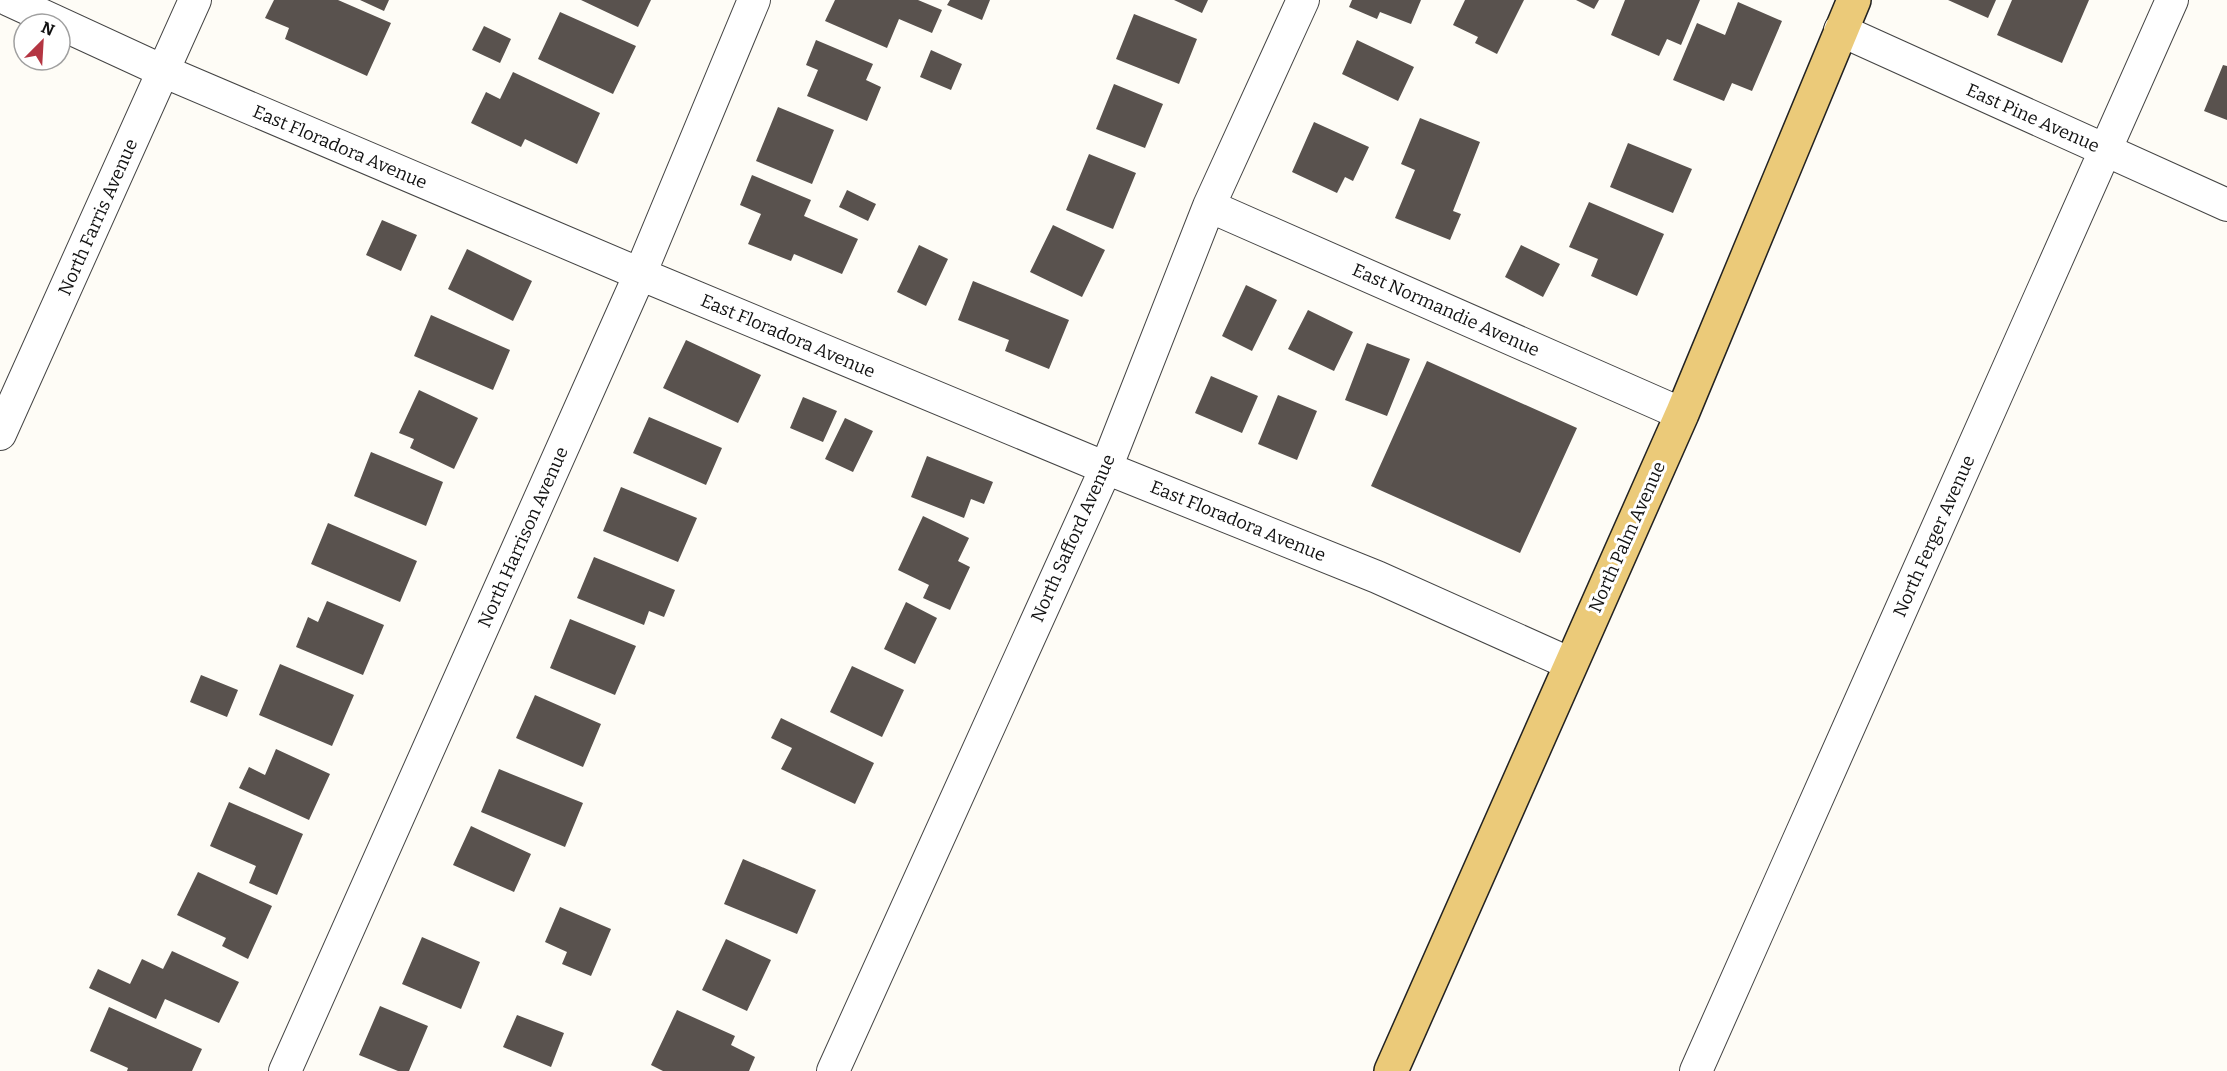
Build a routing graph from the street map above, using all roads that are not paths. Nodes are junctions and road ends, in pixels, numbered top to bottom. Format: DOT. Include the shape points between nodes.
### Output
graph roads {
  1 [pos="9,0"];
  2 [pos="195,0"];
  3 [pos="754,0"];
  4 [pos="1303,0"];
  5 [pos="1854,0"];
  6 [pos="2172,0"];
  7 [pos="1840,30"];
  8 [pos="163,71"];
  9 [pos="2106,151"];
  10 [pos="2227,205"];
  11 [pos="1209,206"];
  12 [pos="640,274"];
  13 [pos="1682,414"];
  14 [pos="0,434"];
  15 [pos="1106,468"];
  16 [pos="1571,664"];
  17 [pos="285,1071"];
  18 [pos="833,1071"];
  19 [pos="1391,1071"];
  20 [pos="1696,1071"];
  1 -- 8 [label="street, East Floradora Avenue"];
  2 -- 8 [label="street, North Farris Avenue"];
  3 -- 12 [label="street, North Harrison Avenue"];
  4 -- 11 [label="street, North Safford Avenue"];
  5 -- 7 [label="main road, North Palm Avenue"];
  6 -- 9 [label="street, North Ferger Avenue"];
  7 -- 9 [label="street, East Pine Avenue"];
  7 -- 13 [label="main road, North Palm Avenue"];
  8 -- 12 [label="street, East Floradora Avenue"];
  8 -- 14 [label="street, North Farris Avenue"];
  9 -- 10 [label="street, East Pine Avenue"];
  9 -- 20 [label="street, North Ferger Avenue"];
  11 -- 13 [label="street, East Normandie Avenue"];
  11 -- 15 [label="street, North Safford Avenue"];
  12 -- 15 [label="street, East Floradora Avenue"];
  12 -- 17 [label="street, North Harrison Avenue"];
  13 -- 16 [label="main road, North Palm Avenue"];
  15 -- 16 [label="street, East Floradora Avenue" via="1377,577"];
  15 -- 18 [label="street, North Safford Avenue"];
  16 -- 19 [label="main road, North Palm Avenue"];
}
